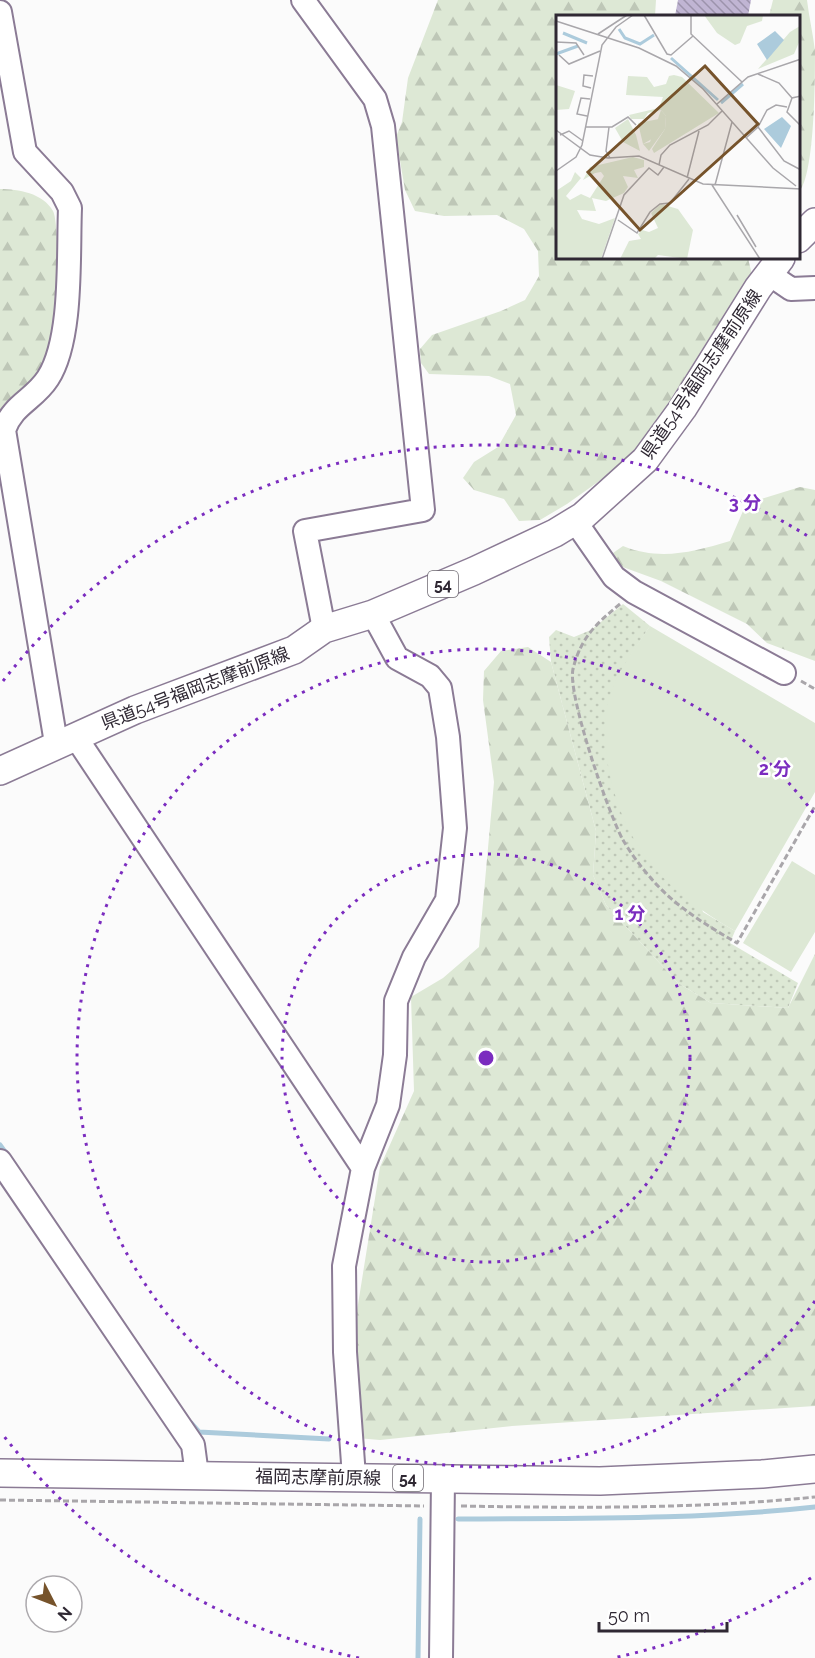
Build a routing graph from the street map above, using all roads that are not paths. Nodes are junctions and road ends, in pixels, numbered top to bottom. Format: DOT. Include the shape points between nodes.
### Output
graph roads {
  1 [pos="303,0"];
  2 [pos="0,12"];
  3 [pos="815,222"];
  4 [pos="800,237"];
  5 [pos="775,266"];
  6 [pos="815,288"];
  7 [pos="575,521"];
  8 [pos="374,614"];
  9 [pos="324,629"];
  10 [pos="784,672"];
  11 [pos="66,740"];
  12 [pos="0,771"];
  13 [pos="0,1161"];
  14 [pos="363,1168"];
  15 [pos="815,1469"];
  16 [pos="0,1473"];
  17 [pos="197,1475"];
  18 [pos="354,1477"];
  19 [pos="443,1479"];
  20 [pos="441,1658"];
  1 -- 9 [label="street" via="375,99 383,126 423,510 305,531"];
  2 -- 11 [label="street" via="25,152 62,192 70,208 63,340 48,378 32,397 9,414 3,430"];
  3 -- 4 [label="main road"];
  5 -- 6 [label="street" via="791,289"];
  5 -- 7 [label="main road, 県道54号福岡志摩前原線 / 54" via="645,460"];
  7 -- 8 [label="main road, 県道54号福岡志摩前原線 / 54" via="519,551"];
  7 -- 10 [label="street" via="614,577 634,592"];
  8 -- 9 [label="main road, 県道54号福岡志摩前原線 / 54"];
  8 -- 14 [label="street" via="397,658 430,676 440,688 454,828 447,900 414,957 396,1001 395,1055 388,1105"];
  9 -- 11 [label="main road, 県道54号福岡志摩前原線 / 54" via="294,650"];
  11 -- 12 [label="main road, 県道54号福岡志摩前原線 / 54"];
  11 -- 14 [label="street"];
  13 -- 17 [label="street" via="194,1445"];
  14 -- 18 [label="street" via="344,1266 345,1352"];
  15 -- 19 [label="main road, 福岡志摩前原線 / 54" via="655,1480"];
  16 -- 17 [label="main road, 福岡志摩前原線 / 54"];
  17 -- 18 [label="main road, 福岡志摩前原線 / 54"];
  18 -- 19 [label="main road, 福岡志摩前原線 / 54"];
  19 -- 20 [label="street"];
}
